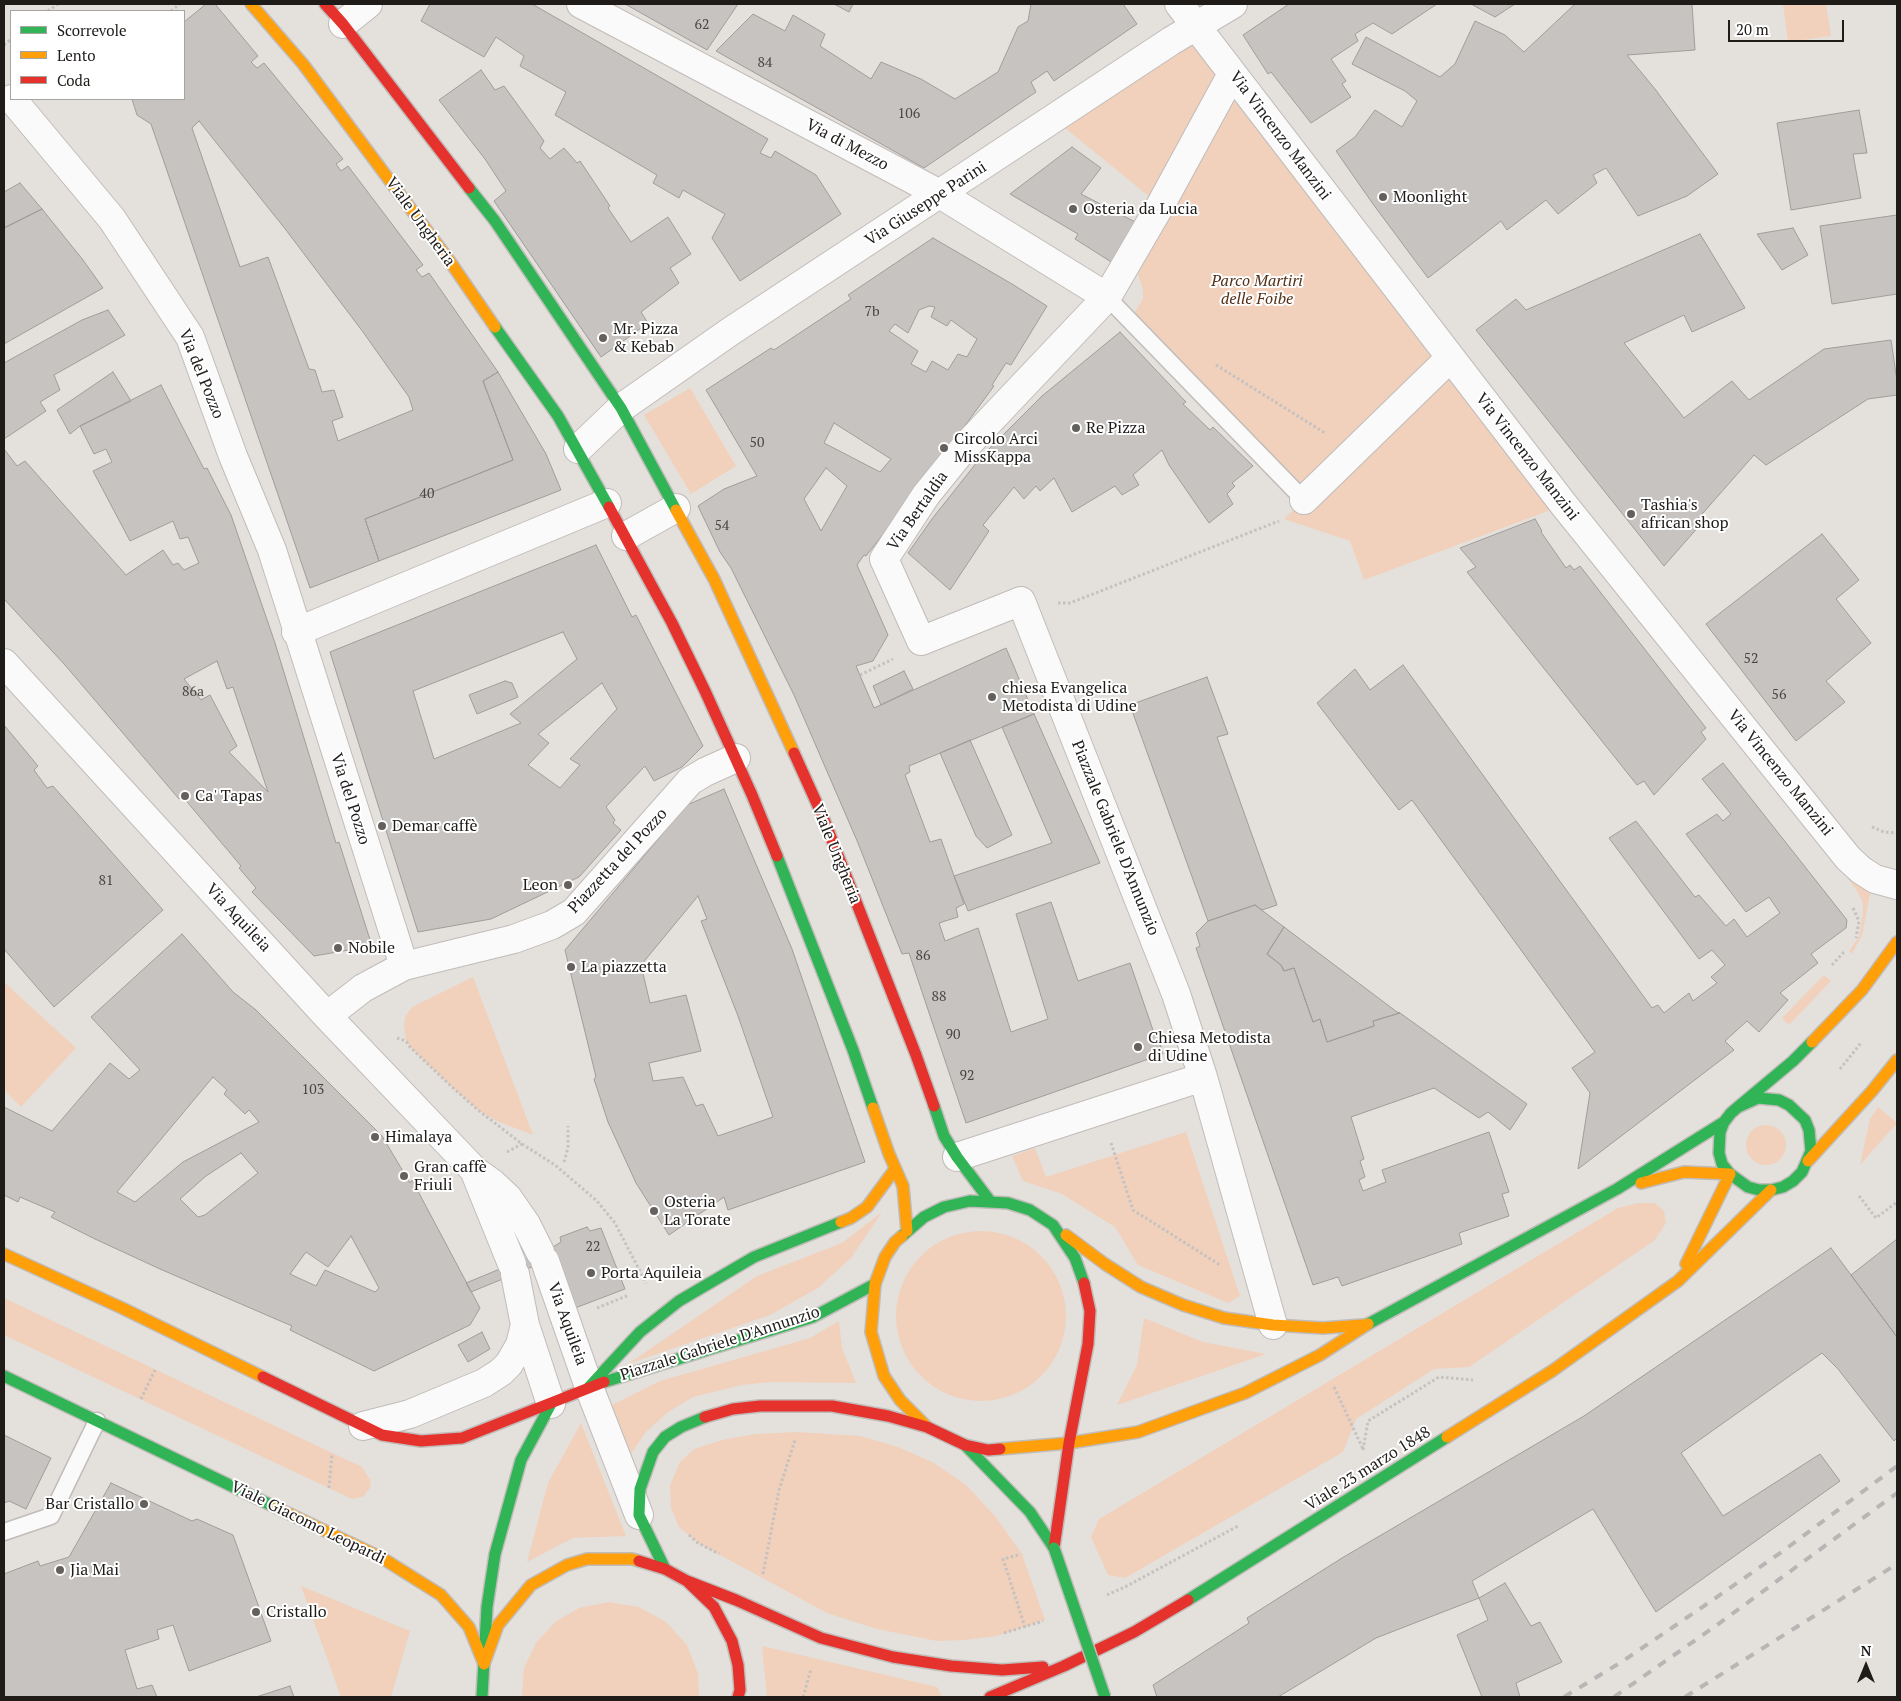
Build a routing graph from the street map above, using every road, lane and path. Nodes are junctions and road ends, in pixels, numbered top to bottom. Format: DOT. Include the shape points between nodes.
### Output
graph roads {
  1 [pos="250,4"];
  2 [pos="325,4"];
  3 [pos="368,4"];
  4 [pos="581,4"];
  5 [pos="1179,4"];
  6 [pos="1233,4"];
  7 [pos="343,24"];
  8 [pos="1197,26"];
  9 [pos="1232,74"];
  10 [pos="14,100"];
  11 [pos="940,194"];
  12 [pos="1107,297"];
  13 [pos="1450,358"];
  14 [pos="1209,360"];
  15 [pos="622,408"];
  16 [pos="578,449"];
  17 [pos="1354,451"];
  18 [pos="1304,500"];
  19 [pos="607,503"];
  20 [pos="676,508"];
  21 [pos="626,536"];
  22 [pos="1021,601"];
  23 [pos="296,632"];
  24 [pos="4,663"];
  25 [pos="736,758"];
  26 [pos="1872,827"];
  27 [pos="1897,834"];
  28 [pos="1897,884"];
  29 [pos="1849,902"];
  30 [pos="1897,942"];
  31 [pos="1851,945"];
  32 [pos="1845,952"];
  33 [pos="1832,964"];
  34 [pos="404,966"];
  35 [pos="327,1016"];
  36 [pos="406,1041"];
  37 [pos="1897,1060"];
  38 [pos="1203,1077"];
  39 [pos="1738,1106"];
  40 [pos="1724,1122"];
  41 [pos="568,1126"];
  42 [pos="1115,1155"];
  43 [pos="958,1158"];
  44 [pos="1808,1161"];
  45 [pos="564,1162"];
  46 [pos="895,1169"];
  47 [pos="475,1171"];
  48 [pos="1730,1174"];
  49 [pos="1617,1189"];
  50 [pos="1771,1190"];
  51 [pos="1859,1196"];
  52 [pos="990,1201"];
  53 [pos="1897,1202"];
  54 [pos="1053,1225"];
  55 [pos="907,1231"];
  56 [pos="4,1254"];
  57 [pos="1224,1268"];
  58 [pos="644,1278"];
  59 [pos="1678,1281"];
  60 [pos="875,1284"];
  61 [pos="631,1294"];
  62 [pos="596,1308"];
  63 [pos="525,1325"];
  64 [pos="1273,1325"];
  65 [pos="1367,1325"];
  66 [pos="155,1370"];
  67 [pos="1481,1375"];
  68 [pos="4,1376"];
  69 [pos="1333,1384"];
  70 [pos="589,1386"];
  71 [pos="141,1399"];
  72 [pos="551,1404"];
  73 [pos="97,1421"];
  74 [pos="363,1426"];
  75 [pos="927,1426"];
  76 [pos="797,1432"];
  77 [pos="1069,1443"];
  78 [pos="965,1445"];
  79 [pos="1363,1450"];
  80 [pos="332,1453"];
  81 [pos="1355,1455"];
  82 [pos="329,1488"];
  83 [pos="639,1515"];
  84 [pos="1242,1524"];
  85 [pos="4,1532"];
  86 [pos="685,1532"];
  87 [pos="1054,1548"];
  88 [pos="1022,1554"];
  89 [pos="722,1556"];
  90 [pos="665,1569"];
  91 [pos="754,1573"];
  92 [pos="687,1581"];
  93 [pos="1098,1598"];
  94 [pos="1046,1620"];
  95 [pos="1025,1627"];
  96 [pos="996,1636"];
  97 [pos="484,1664"];
  98 [pos="812,1666"];
  99 [pos="1064,1666"];
  100 [pos="472,1697"];
  101 [pos="482,1697"];
  102 [pos="738,1697"];
  103 [pos="803,1697"];
  104 [pos="990,1697"];
  105 [pos="1105,1697"];
  1 -- 16 [label="main road, Viale Ungheria" via="302,64 451,263"];
  2 -- 7 [label="main road, Viale Ungheria"];
  3 -- 7 [label="street"];
  4 -- 11 [label="street, Via di Mezzo"];
  5 -- 8 [label="street, Via Vincenzo Manzini"];
  6 -- 8 [label="street, Via Giuseppe Parini"];
  7 -- 15 [label="main road, Viale Ungheria" via="495,221"];
  8 -- 9 [label="street, Via Vincenzo Manzini"];
  8 -- 11 [label="street, Via Giuseppe Parini"];
  9 -- 12 [label="street, Via Bertaldia"];
  9 -- 13 [label="street, Via Vincenzo Manzini"];
  10 -- 23 [label="street, Via del Pozzo" via="112,219 190,337 233,456 272,550"];
  11 -- 12 [label="street, Via di Mezzo"];
  11 -- 15 [label="street, Via Giuseppe Parini" via="731,331"];
  12 -- 18 [label="lane"];
  12 -- 22 [label="street, Via Bertaldia" via="964,448 926,496 884,559 921,641"];
  13 -- 17 [label="street"];
  13 -- 28 [label="street, Via Vincenzo Manzini" via="1574,518 1848,858 1875,879"];
  14 -- 17 [label="path"];
  15 -- 16 [label="street"];
  15 -- 20 [label="main road, Viale Ungheria"];
  16 -- 19 [label="main road, Viale Ungheria"];
  17 -- 18 [label="street"];
  18 -- 22 [label="path" via="1284,519 1070,603"];
  19 -- 21 [label="main road, Viale Ungheria"];
  19 -- 23 [label="street"];
  20 -- 21 [label="street"];
  20 -- 43 [label="main road, Viale Ungheria" via="714,579 823,818 916,1055 944,1136"];
  21 -- 25 [label="main road, Viale Ungheria" via="672,623"];
  22 -- 38 [label="street, Piazzale Gabriele D'Annunzio" via="1176,994"];
  23 -- 34 [label="street, Via del Pozzo"];
  24 -- 35 [label="street, Via Aquileia"];
  25 -- 34 [label="street, Piazzetta del Pozzo" via="690,781 574,912 514,939"];
  25 -- 46 [label="main road, Viale Ungheria" via="853,1050"];
  26 -- 27 [label="path"];
  29 -- 31 [label="path" via="1858,921 1856,938"];
  30 -- 39 [label="main road" via="1862,990 1793,1061"];
  32 -- 33 [label="path"];
  34 -- 35 [label="street, Piazzetta del Pozzo" via="363,988"];
  35 -- 47 [label="street, Via Aquileia"];
  36 -- 58 [label="path" via="478,1110 597,1201 615,1223"];
  37 -- 44 [label="main road, Viale 23 marzo 1848"];
  38 -- 43 [label="street"];
  38 -- 64 [label="street, Piazzale Gabriele D'Annunzio"];
  39 -- 40 [label="main road"];
  39 -- 44 [label="main road" via="1758,1098 1780,1100 1789,1105 1805,1120 1809,1130 1811,1151"];
  40 -- 48 [label="main road" via="1719,1153"];
  40 -- 49 [label="main road"];
  41 -- 45 [label="path"];
  42 -- 57 [label="path" via="1133,1210"];
  43 -- 52 [label="main road, Viale Ungheria"];
  44 -- 50 [label="main road, Viale 23 marzo 1848" via="1793,1181"];
  46 -- 55 [label="main road, Viale Ungheria" via="903,1186"];
  46 -- 70 [label="main road, Piazzale Gabriele D'Annunzio" via="876,1196 852,1218 754,1257 679,1301 640,1332"];
  47 -- 63 [label="street, Via Aquileia" via="514,1269"];
  47 -- 70 [label="street, Via Aquileia" via="508,1198 526,1224 542,1257"];
  48 -- 49 [label="main road" via="1684,1172"];
  48 -- 50 [label="main road" via="1748,1187"];
  48 -- 59 [label="main road, Viale 23 marzo 1848"];
  49 -- 65 [label="main road"];
  50 -- 59 [label="main road, Viale 23 marzo 1848"];
  51 -- 53 [label="path" via="1876,1218"];
  52 -- 54 [label="main road" via="1030,1210"];
  52 -- 55 [label="main road" via="970,1201 944,1207"];
  54 -- 64 [label="main road" via="1141,1287 1224,1318"];
  54 -- 77 [label="main road" via="1075,1258 1090,1311 1087,1354"];
  55 -- 60 [label="main road" via="885,1257"];
  56 -- 74 [label="main road" via="131,1312"];
  59 -- 99 [label="main road, Viale 23 marzo 1848" via="1552,1371 1235,1572 1134,1632"];
  60 -- 70 [label="main road, Piazzale Gabriele D'Annunzio" via="813,1317"];
  60 -- 75 [label="main road" via="871,1332 877,1357 884,1376 900,1400"];
  61 -- 62 [label="path"];
  63 -- 72 [label="street, Via Aquileia"];
  63 -- 74 [label="street, Via Aquileia" via="516,1354 501,1372 484,1383 402,1416"];
  64 -- 65 [label="main road" via="1323,1328"];
  65 -- 77 [label="main road" via="1320,1355 1245,1393 1138,1432"];
  66 -- 71 [label="path"];
  67 -- 79 [label="path" via="1473,1380 1439,1378 1368,1421"];
  68 -- 73 [label="main road, Viale Giacomo Leopardi"];
  69 -- 79 [label="path"];
  70 -- 72 [label="main road, Piazzale Gabriele D'Annunzio"];
  70 -- 83 [label="street"];
  72 -- 74 [label="main road, Piazzale Gabriele D'Annunzio" via="462,1438 421,1441 382,1435"];
  72 -- 97 [label="main road" via="521,1460 495,1554 487,1607"];
  73 -- 85 [label="lane" via="52,1516"];
  73 -- 97 [label="main road, Viale Giacomo Leopardi" via="382,1558 441,1595 469,1627"];
  75 -- 78 [label="main road"];
  75 -- 83 [label="main road" via="832,1406 760,1406 733,1409 703,1418 681,1426 653,1452 640,1489"];
  76 -- 91 [label="path" via="779,1490 762,1578"];
  77 -- 78 [label="main road" via="988,1450"];
  77 -- 87 [label="main road"];
  78 -- 87 [label="main road" via="1030,1512"];
  79 -- 81 [label="path"];
  80 -- 82 [label="path"];
  83 -- 90 [label="main road"];
  84 -- 93 [label="path" via="1125,1587"];
  86 -- 89 [label="path"];
  87 -- 105 [label="main road, bridge"];
  88 -- 95 [label="path" via="1003,1560"];
  90 -- 92 [label="main road"];
  90 -- 97 [label="main road" via="632,1559 587,1560 567,1565 531,1585 498,1625"];
  92 -- 99 [label="main road" via="821,1638 893,1657 1002,1670"];
  92 -- 102 [label="main road" via="714,1607 732,1641 738,1665"];
  94 -- 95 [label="path"];
  95 -- 96 [label="path"];
  97 -- 100 [label="street"];
  97 -- 101 [label="main road"];
  98 -- 103 [label="path"];
  99 -- 104 [label="main road"];
}
